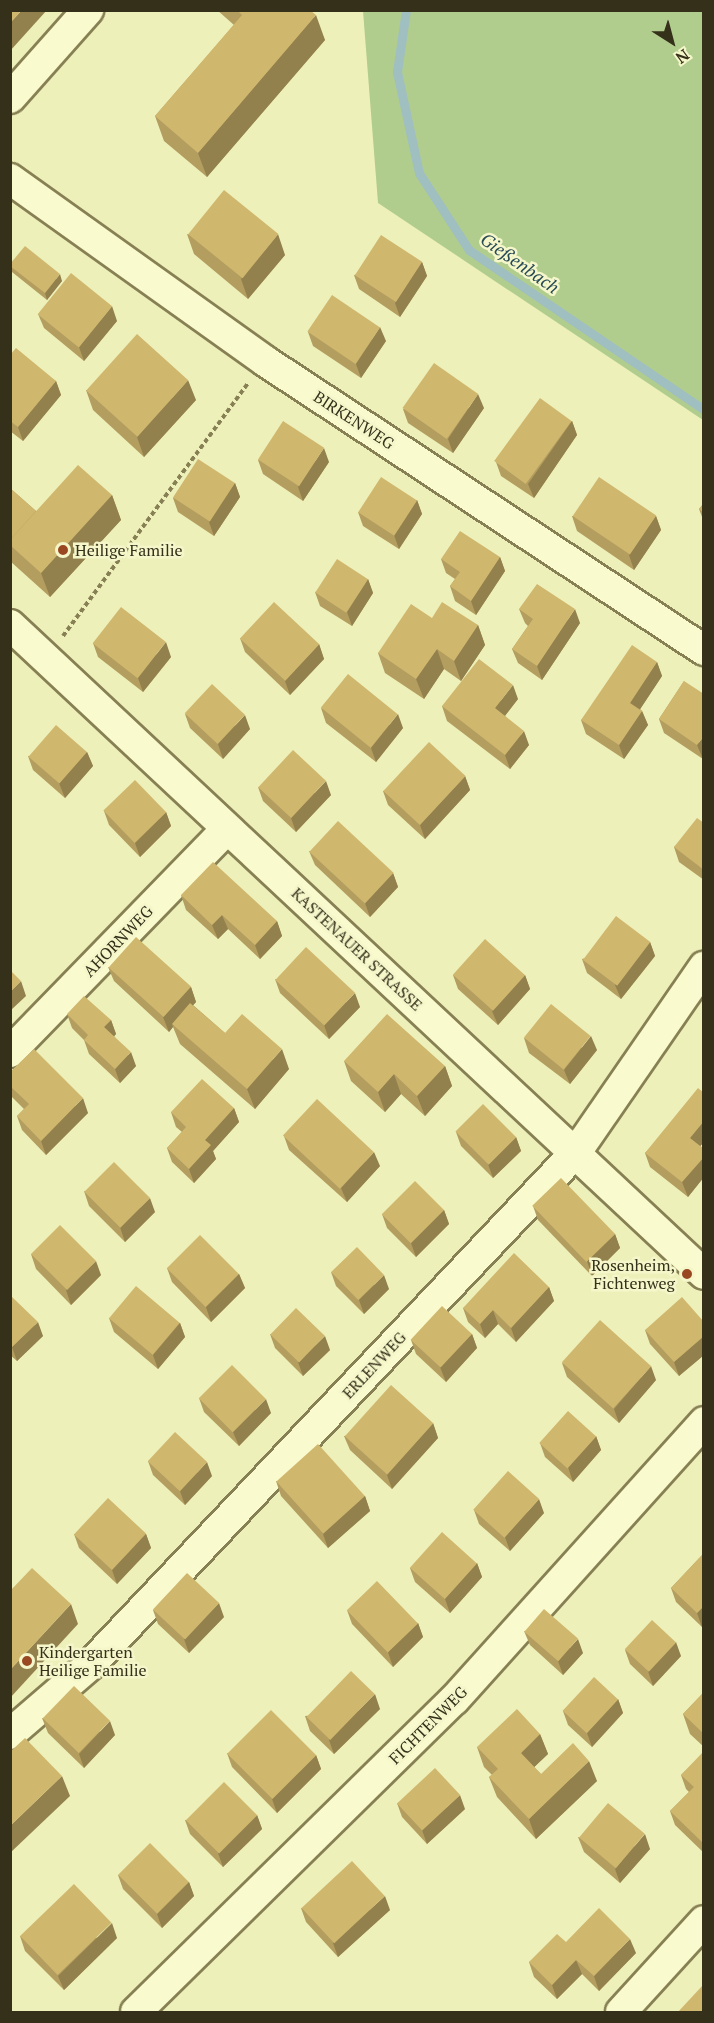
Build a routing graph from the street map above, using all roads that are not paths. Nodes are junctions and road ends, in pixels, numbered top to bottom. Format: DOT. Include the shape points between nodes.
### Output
graph roads {
  1 [pos="88,10"];
  2 [pos="10,98"];
  3 [pos="10,179"];
  4 [pos="10,625"];
  5 [pos="704,650"];
  6 [pos="226,830"];
  7 [pos="704,967"];
  8 [pos="10,1052"];
  9 [pos="577,1151"];
  10 [pos="704,1274"];
  11 [pos="704,1422"];
  12 [pos="10,1734"];
  13 [pos="704,1921"];
  14 [pos="136,2013"];
  15 [pos="621,2013"];
  1 -- 2 [label="street"];
  3 -- 5 [label="street, BIRKENWEG" via="265,361"];
  4 -- 6 [label="street, KASTENAUER STRASSE"];
  6 -- 8 [label="street, AHORNWEG"];
  6 -- 9 [label="street, KASTENAUER STRASSE"];
  7 -- 9 [label="street, ERLENWEG"];
  9 -- 10 [label="street, KASTENAUER STRASSE"];
  9 -- 12 [label="street, ERLENWEG" via="91,1664"];
  11 -- 14 [label="street, FICHTENWEG" via="454,1700"];
  13 -- 15 [label="street"];
}
